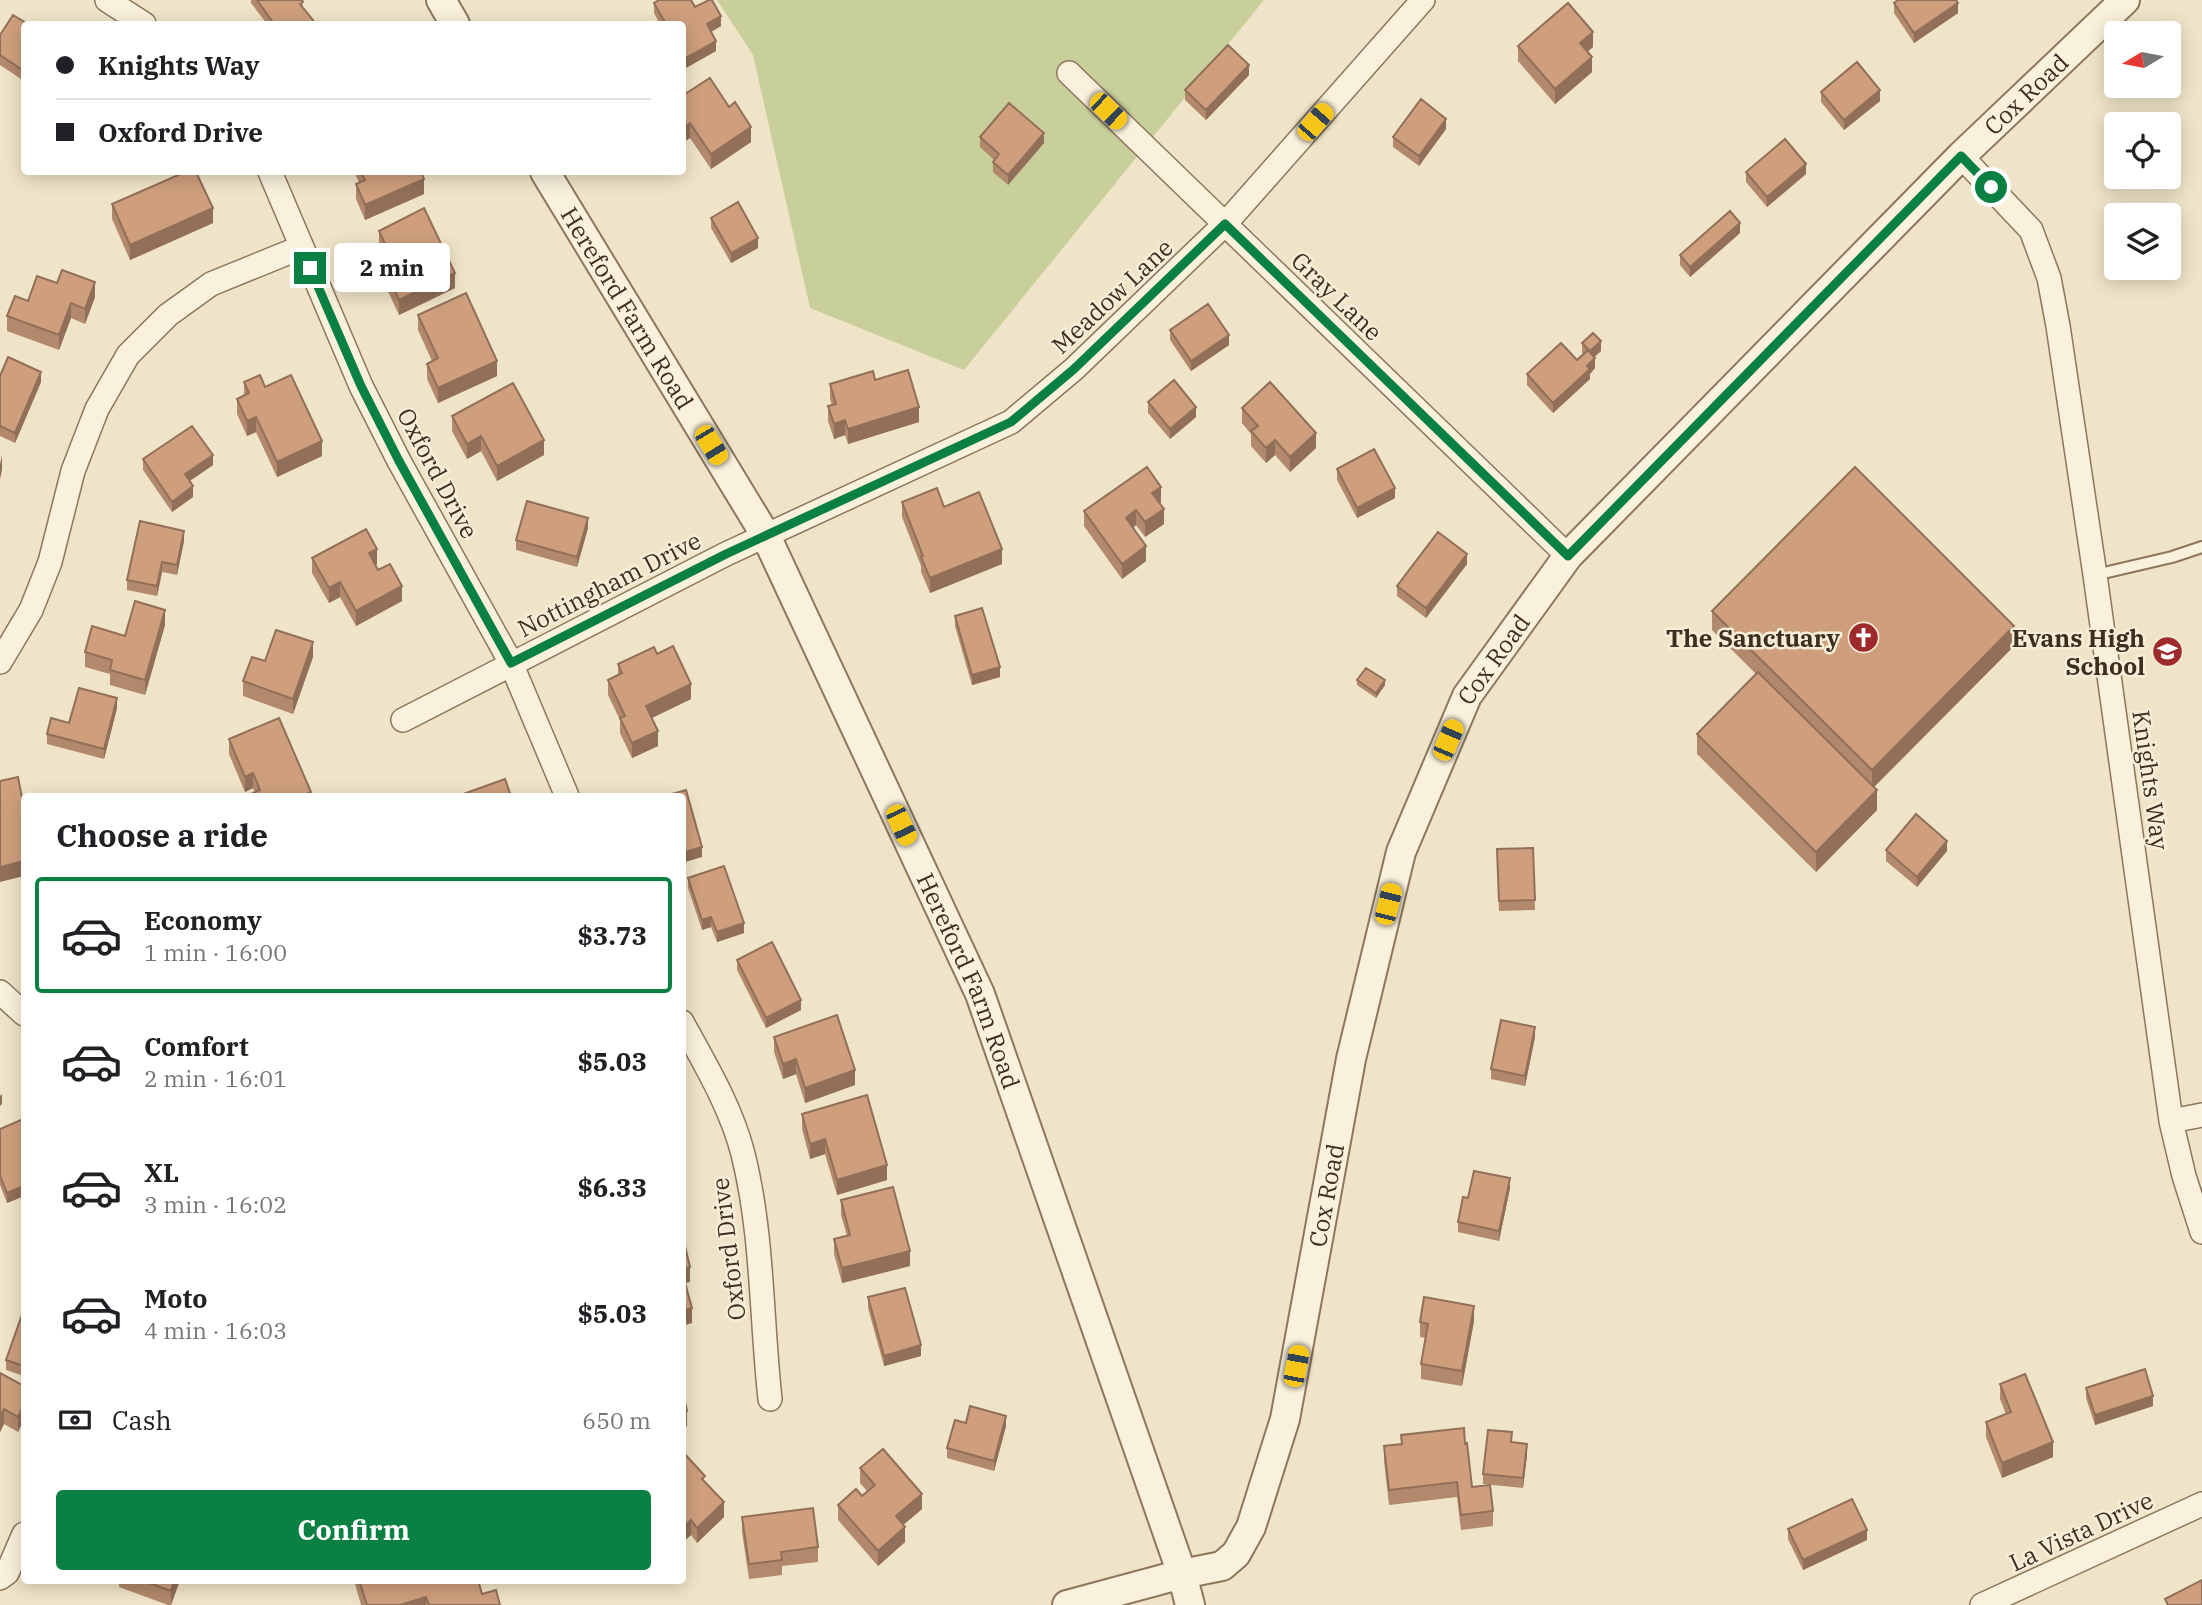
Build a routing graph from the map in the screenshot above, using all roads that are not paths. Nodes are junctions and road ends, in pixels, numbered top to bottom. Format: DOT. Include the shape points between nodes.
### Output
graph roads {
  1 [pos="107,0"];
  2 [pos="440,0"];
  3 [pos="1423,0"];
  4 [pos="2125,0"];
  5 [pos="139,21"];
  6 [pos="453,21"];
  7 [pos="1069,73"];
  8 [pos="1961,156"];
  9 [pos="271,175"];
  10 [pos="547,175"];
  11 [pos="1225,224"];
  12 [pos="302,247"];
  13 [pos="766,536"];
  14 [pos="2202,547"];
  15 [pos="1568,556"];
  16 [pos="2095,575"];
  17 [pos="0,662"];
  18 [pos="511,663"];
  19 [pos="403,720"];
  20 [pos="566,793"];
  21 [pos="0,992"];
  22 [pos="21,1011"];
  23 [pos="686,1029"];
  24 [pos="2202,1115"];
  25 [pos="2171,1121"];
  26 [pos="2202,1232"];
  27 [pos="770,1399"];
  28 [pos="2202,1504"];
  29 [pos="21,1541"];
  30 [pos="1182,1574"];
  31 [pos="0,1578"];
  32 [pos="1067,1605"];
  33 [pos="1190,1605"];
  34 [pos="1982,1605"];
  1 -- 5 [label="street"];
  2 -- 6 [label="street"];
  3 -- 11 [label="street, Meadow Lane"];
  4 -- 8 [label="street, Cox Road"];
  7 -- 11 [label="street, Gray Lane"];
  8 -- 15 [label="street, Cox Road"];
  8 -- 16 [label="street, Knights Way" via="2031,230 2049,278"];
  9 -- 12 [label="street, Oxford Drive"];
  10 -- 13 [label="street, Hereford Farm Road"];
  11 -- 13 [label="street, Meadow Lane" via="1074,369 1011,422"];
  11 -- 15 [label="street, Gray Lane"];
  12 -- 17 [label="street" via="211,284 168,315 128,355 97,409 31,610"];
  12 -- 18 [label="street, Oxford Drive" via="361,386"];
  13 -- 18 [label="street, Nottingham Drive"];
  13 -- 30 [label="street, Hereford Farm Road" via="980,994"];
  14 -- 16 [label="lane"];
  15 -- 30 [label="street, Cox Road" via="1467,695 1401,852 1351,1059 1286,1419 1251,1527 1236,1553 1222,1566"];
  16 -- 25 [label="street, Knights Way"];
  18 -- 19 [label="street, Nottingham Drive"];
  18 -- 20 [label="street, Oxford Drive"];
  21 -- 22 [label="street"];
  23 -- 27 [label="street, Oxford Drive" via="717,1086 742,1151 755,1212"];
  24 -- 25 [label="street"];
  25 -- 26 [label="street, Knights Way"];
  28 -- 34 [label="street, La Vista Drive"];
  29 -- 31 [label="street" via="7,1573"];
  30 -- 32 [label="street, Cox Road"];
  30 -- 33 [label="street, Hereford Farm Road"];
}
